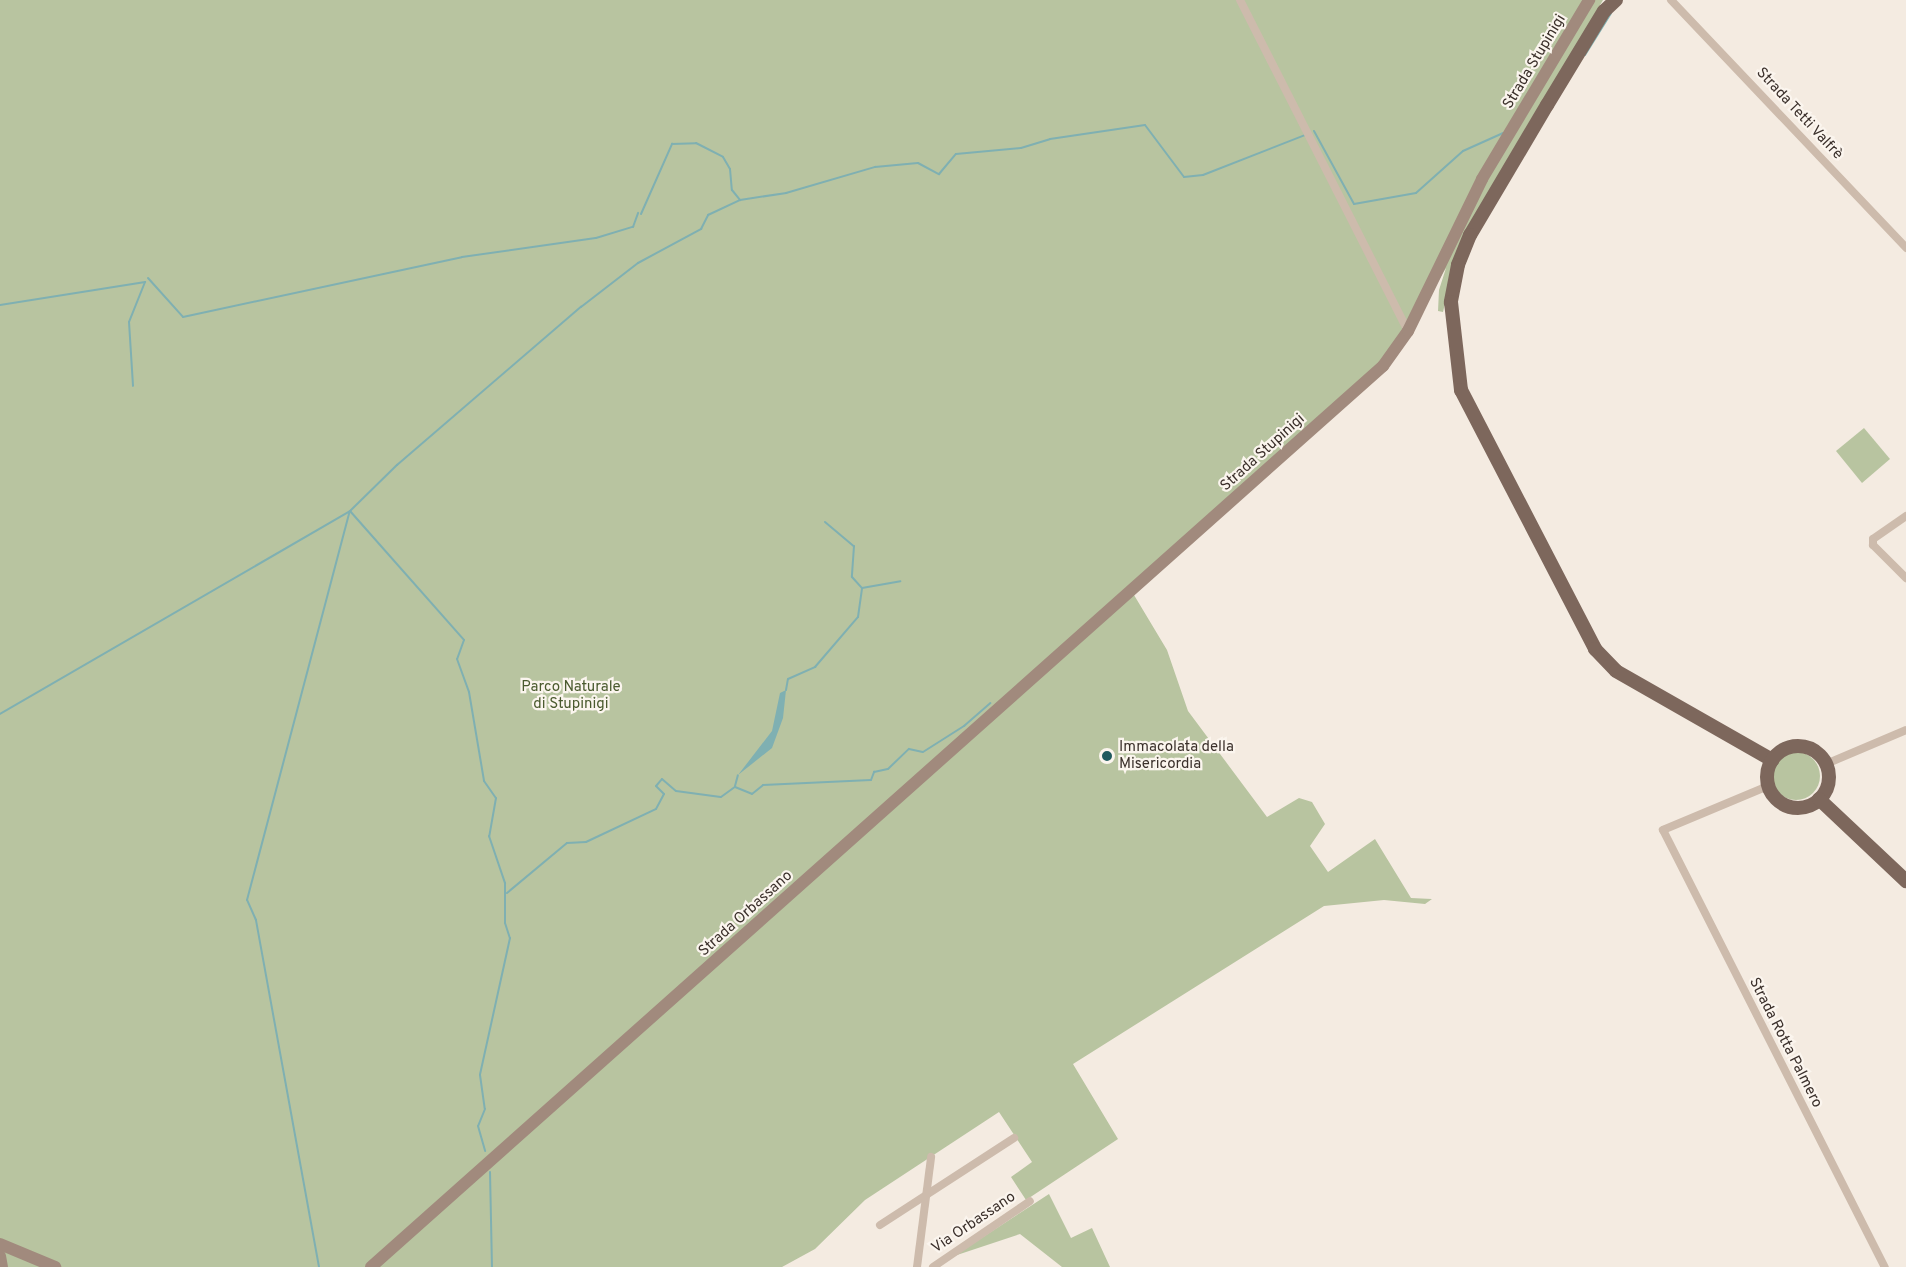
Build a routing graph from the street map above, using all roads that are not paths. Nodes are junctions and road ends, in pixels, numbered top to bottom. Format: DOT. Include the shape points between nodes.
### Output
graph roads {
  1 [pos="1240,0"];
  2 [pos="1589,0"];
  3 [pos="1616,0"];
  4 [pos="1671,0"];
  5 [pos="1605,6"];
  6 [pos="1906,248"];
  7 [pos="1408,331"];
  8 [pos="1906,516"];
  9 [pos="1906,578"];
  10 [pos="1131,591"];
  11 [pos="1906,730"];
  12 [pos="1772,760"];
  13 [pos="1826,764"];
  14 [pos="1768,786"];
  15 [pos="1819,799"];
  16 [pos="1906,880"];
  17 [pos="1014,1138"];
  18 [pos="931,1157"];
  19 [pos="925,1195"];
  20 [pos="1030,1201"];
  21 [pos="880,1225"];
  22 [pos="0,1244"];
  23 [pos="0,1256"];
  24 [pos="373,1264"];
  25 [pos="2,1267"];
  26 [pos="55,1267"];
  27 [pos="917,1267"];
  28 [pos="933,1267"];
  29 [pos="1885,1267"];
  1 -- 7 [label="street"];
  2 -- 7 [label="main road, Strada Stupinigi" via="1482,179"];
  3 -- 5 [label="main road"];
  4 -- 6 [label="street, Strada Tetti Valfrè"];
  5 -- 12 [label="main road" via="1470,235 1458,265 1451,302 1461,390 1595,649 1616,671"];
  7 -- 10 [label="main road, Strada Stupinigi" via="1398,350 1362,386"];
  8 -- 9 [label="street" via="1873,539 1873,545"];
  10 -- 24 [label="main road, Strada Orbassano"];
  11 -- 13 [label="street"];
  12 -- 13 [label="main road" via="1782,750 1802,746 1815,751"];
  12 -- 14 [label="main road"];
  13 -- 15 [label="main road" via="1829,781"];
  14 -- 15 [label="main road" via="1787,806 1807,806"];
  14 -- 29 [label="street, Strada Rotta Palmero" via="1663,830"];
  15 -- 16 [label="main road"];
  17 -- 19 [label="street"];
  18 -- 19 [label="street, Via Orbassano"];
  19 -- 21 [label="street"];
  19 -- 27 [label="street, Via Orbassano"];
  20 -- 28 [label="street, Via Orbassano"];
  22 -- 26 [label="main road"];
  23 -- 25 [label="main road"];
}
